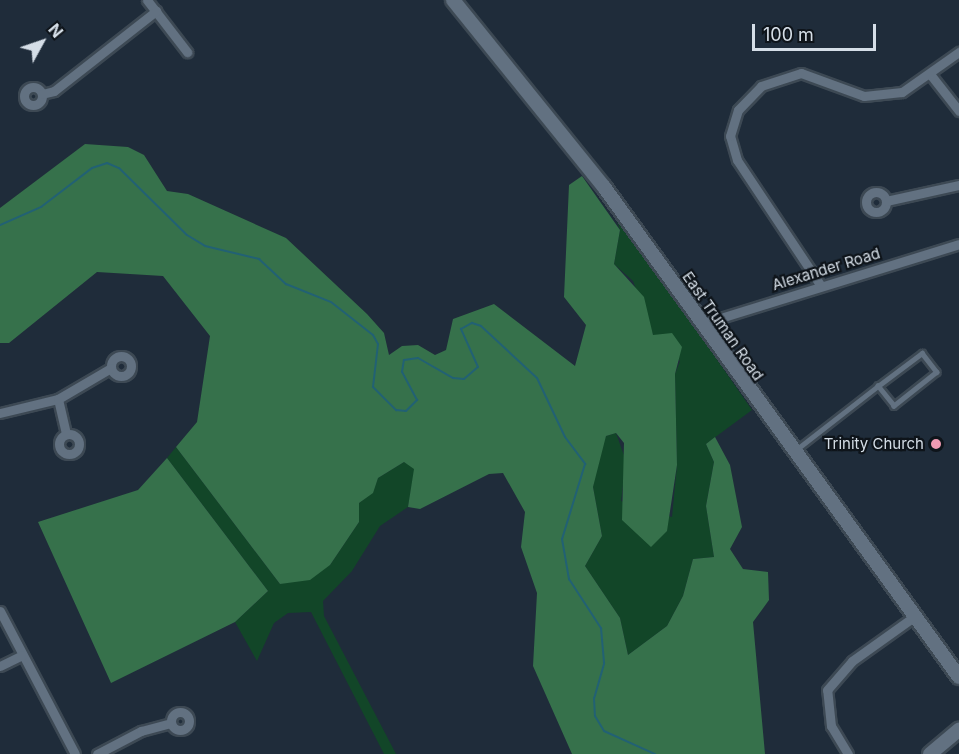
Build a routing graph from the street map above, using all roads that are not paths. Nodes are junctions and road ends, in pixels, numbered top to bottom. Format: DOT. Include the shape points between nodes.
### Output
graph roads {
  1 [pos="147,0"];
  2 [pos="453,0"];
  3 [pos="156,11"];
  4 [pos="187,51"];
  5 [pos="959,52"];
  6 [pos="930,74"];
  7 [pos="42,94"];
  8 [pos="959,111"];
  9 [pos="959,185"];
  10 [pos="886,201"];
  11 [pos="959,244"];
  12 [pos="821,286"];
  13 [pos="701,324"];
  14 [pos="111,368"];
  15 [pos="878,386"];
  16 [pos="58,399"];
  17 [pos="0,413"];
  18 [pos="66,434"];
  19 [pos="793,453"];
  20 [pos="0,610"];
  21 [pos="915,616"];
  22 [pos="23,655"];
  23 [pos="0,666"];
  24 [pos="959,677"];
  25 [pos="171,723"];
  26 [pos="959,730"];
  27 [pos="75,754"];
  28 [pos="98,754"];
  29 [pos="848,754"];
  30 [pos="930,754"];
  1 -- 3 [label="street"];
  2 -- 13 [label="main road, East Truman Road" via="603,187"];
  3 -- 4 [label="street"];
  3 -- 7 [label="street" via="54,91"];
  5 -- 6 [label="street"];
  6 -- 8 [label="street"];
  6 -- 12 [label="street" via="886,96 864,96 801,73 784,75 746,100 731,129 737,160"];
  9 -- 10 [label="street"];
  11 -- 12 [label="street, Alexander Road"];
  12 -- 13 [label="street, Alexander Road"];
  13 -- 19 [label="main road, East Truman Road"];
  14 -- 16 [label="street"];
  15 -- 15 [label="lane" via="922,353 938,372 894,406"];
  15 -- 19 [label="lane"];
  16 -- 17 [label="street"];
  16 -- 18 [label="street"];
  19 -- 21 [label="main road, East Truman Road"];
  20 -- 22 [label="street"];
  21 -- 24 [label="main road, East Truman Road"];
  21 -- 29 [label="street" via="852,660 827,696 831,726"];
  22 -- 23 [label="street"];
  22 -- 27 [label="street"];
  25 -- 28 [label="street" via="141,731"];
  26 -- 30 [label="main road"];
}
